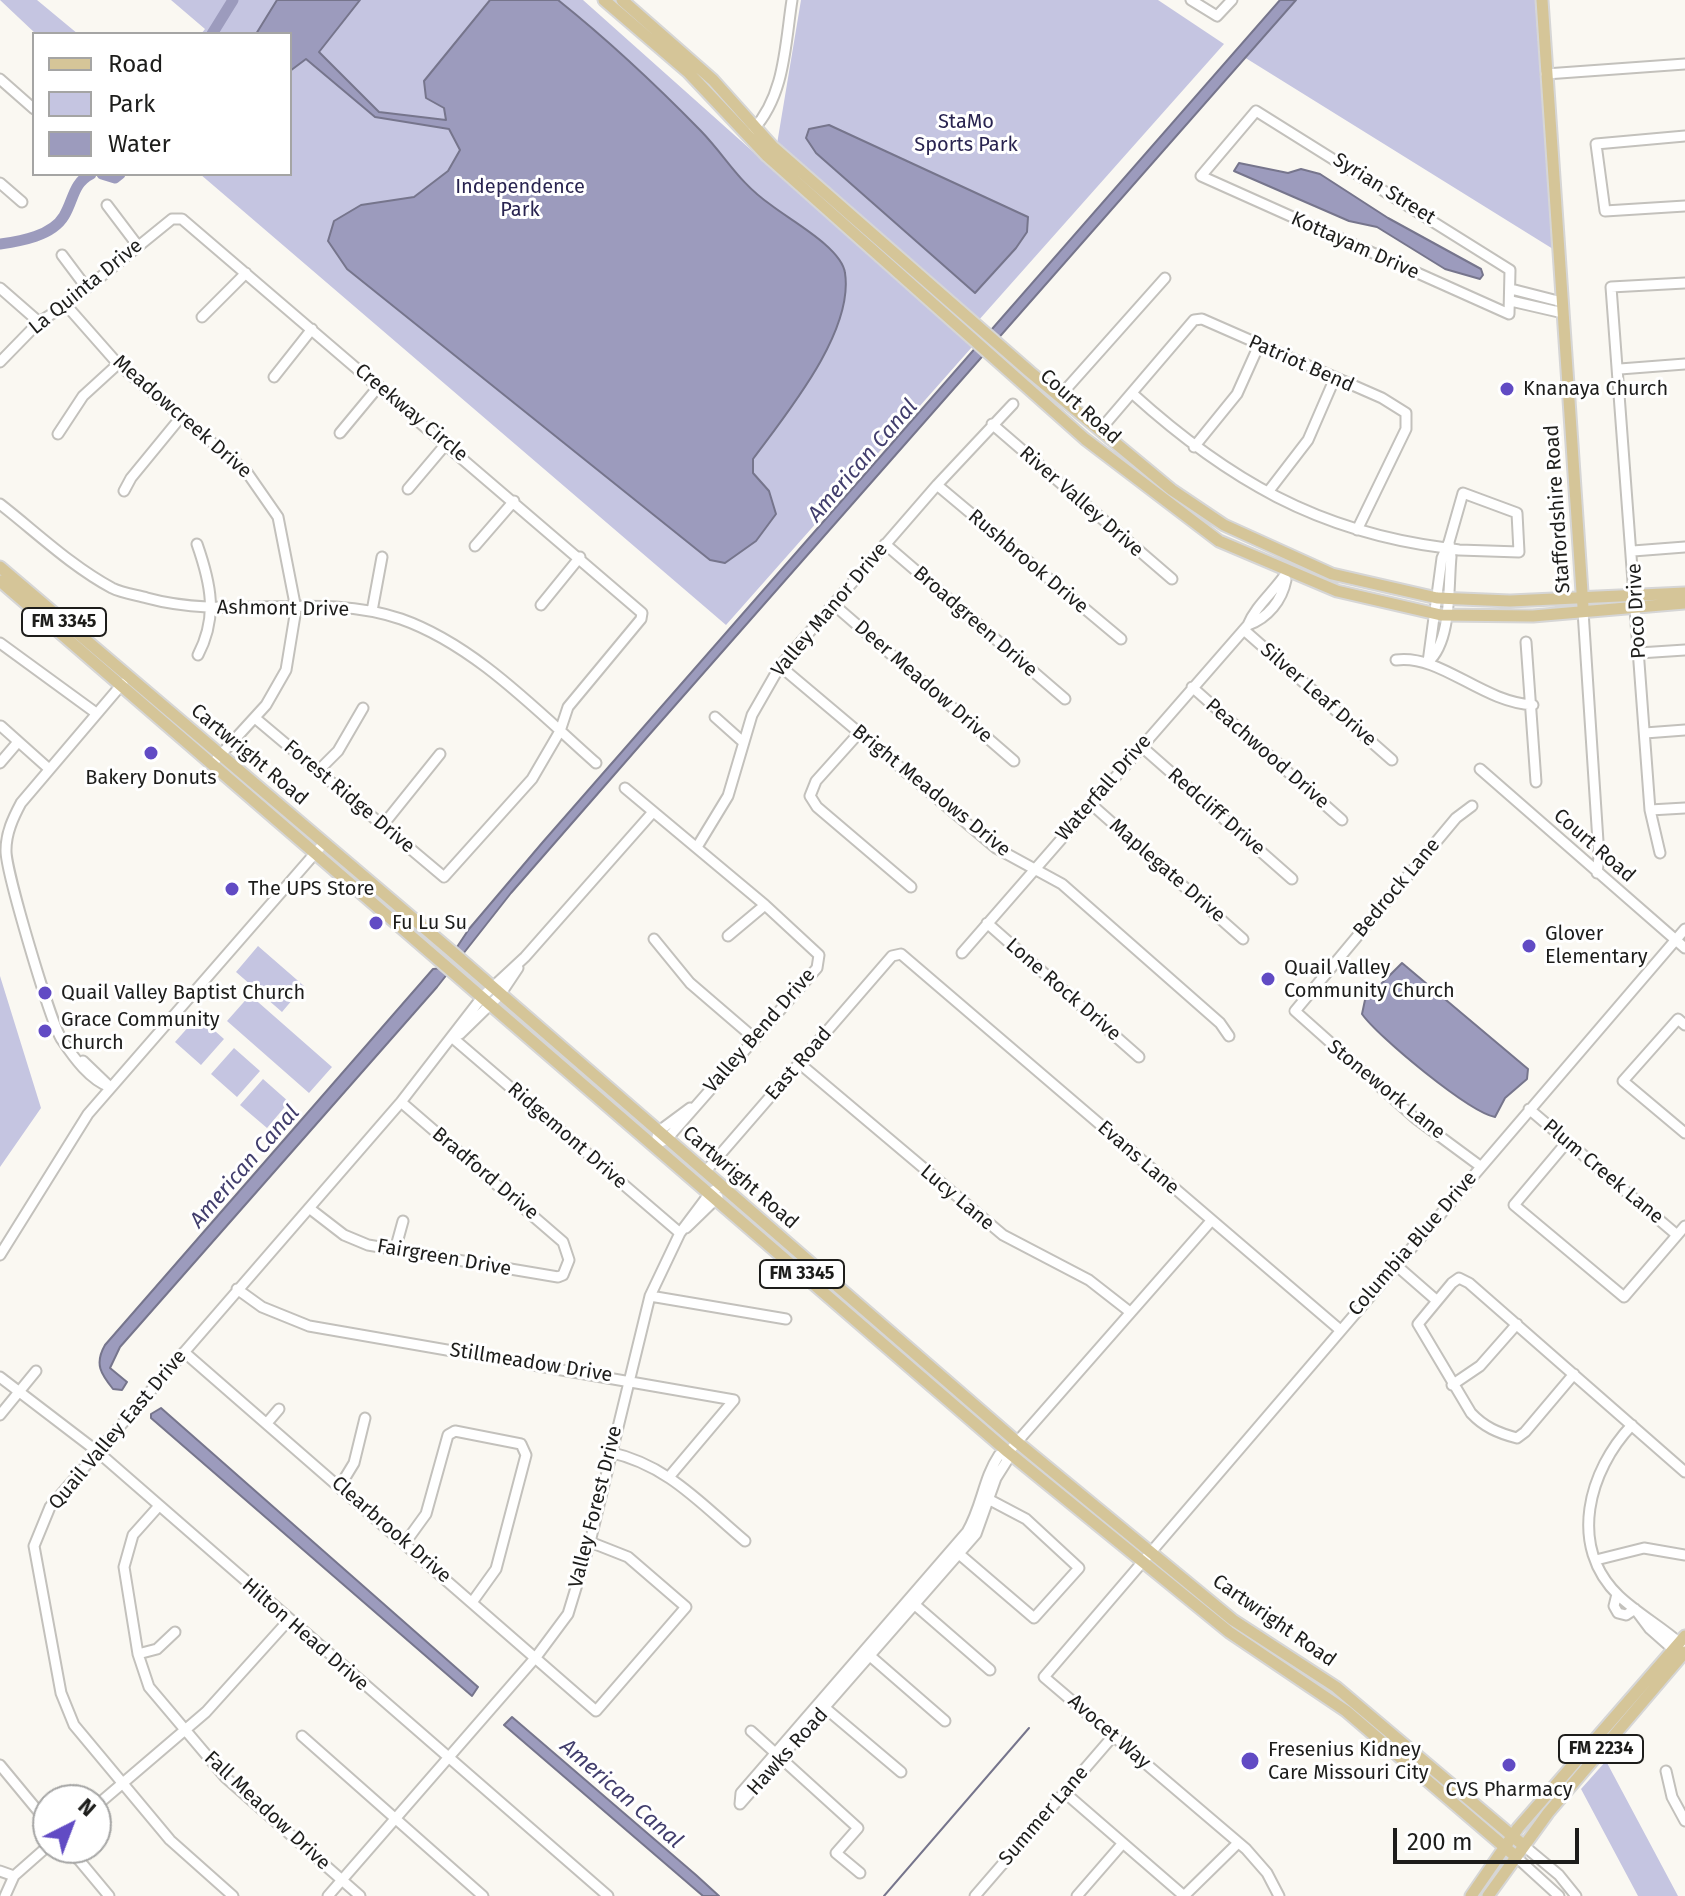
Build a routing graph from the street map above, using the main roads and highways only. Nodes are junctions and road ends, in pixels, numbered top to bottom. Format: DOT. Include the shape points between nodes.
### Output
graph roads {
  1 [pos="604,0"];
  2 [pos="622,0"];
  3 [pos="1542,0"];
  4 [pos="751,132"];
  5 [pos="994,347"];
  6 [pos="1292,559"];
  7 [pos="0,567"];
  8 [pos="1287,572"];
  9 [pos="0,581"];
  10 [pos="1685,593"];
  11 [pos="1635,601"];
  12 [pos="1685,603"];
  13 [pos="1583,605"];
  14 [pos="125,682"];
  15 [pos="572,1065"];
  16 [pos="716,1192"];
  17 [pos="871,1317"];
  18 [pos="863,1328"];
  19 [pos="1261,1639"];
  20 [pos="1682,1649"];
  21 [pos="1254,1650"];
  22 [pos="1350,1706"];
  23 [pos="1414,1752"];
  24 [pos="1406,1763"];
  25 [pos="1512,1836"];
  26 [pos="1523,1845"];
  27 [pos="1503,1846"];
  28 [pos="1514,1855"];
  29 [pos="1471,1896"];
  30 [pos="1488,1896"];
  1 -- 4 [label="main road"];
  2 -- 4 [label="main road" via="713,80"];
  3 -- 13 [label="main road, Staffordshire Road"];
  4 -- 5 [label="main road, Court Road"];
  5 -- 6 [label="main road, Court Road" via="1195,507"];
  5 -- 8 [label="main road, Court Road" via="1085,439 1219,541"];
  6 -- 8 [label="main road"];
  6 -- 13 [label="main road, Court Road" via="1339,576 1442,598"];
  7 -- 14 [label="main road, Cartwright Road / FM 3345"];
  8 -- 13 [label="main road, Court Road" via="1337,591 1440,615 1533,616"];
  9 -- 14 [label="main road, Cartwright Road / FM 3345"];
  10 -- 11 [label="main road"];
  11 -- 12 [label="main road"];
  11 -- 13 [label="main road"];
  14 -- 15 [label="main road, Cartwright Road / FM 3345"];
  15 -- 16 [label="main road, Cartwright Road / FM 3345" via="655,1145"];
  15 -- 16 [label="main road, Cartwright Road / FM 3345" via="705,1172"];
  16 -- 17 [label="main road, Cartwright Road / FM 3345"];
  16 -- 18 [label="main road, Cartwright Road / FM 3345"];
  17 -- 18 [label="main road"];
  17 -- 19 [label="main road, Cartwright Road / FM 3345"];
  18 -- 21 [label="main road, Cartwright Road / FM 3345" via="1007,1453"];
  19 -- 21 [label="main road"];
  19 -- 22 [label="main road, Cartwright Road / FM 3345"];
  20 -- 25 [label="main road, FM 2234"];
  20 -- 26 [label="main road, FM 2234"];
  21 -- 22 [label="main road, Cartwright Road / FM 3345"];
  22 -- 23 [label="main road, Cartwright Road / FM 3345"];
  22 -- 24 [label="main road, Cartwright Road / FM 3345"];
  23 -- 24 [label="main road"];
  23 -- 25 [label="main road, Cartwright Road / FM 3345"];
  24 -- 27 [label="main road, Cartwright Road / FM 3345"];
  25 -- 26 [label="main road, Cartwright Road"];
  25 -- 27 [label="main road, FM 2234"];
  26 -- 28 [label="main road, FM 2234"];
  27 -- 28 [label="main road, Cartwright Road"];
  27 -- 29 [label="main road, FM 2234"];
  28 -- 30 [label="main road, FM 2234"];
}
